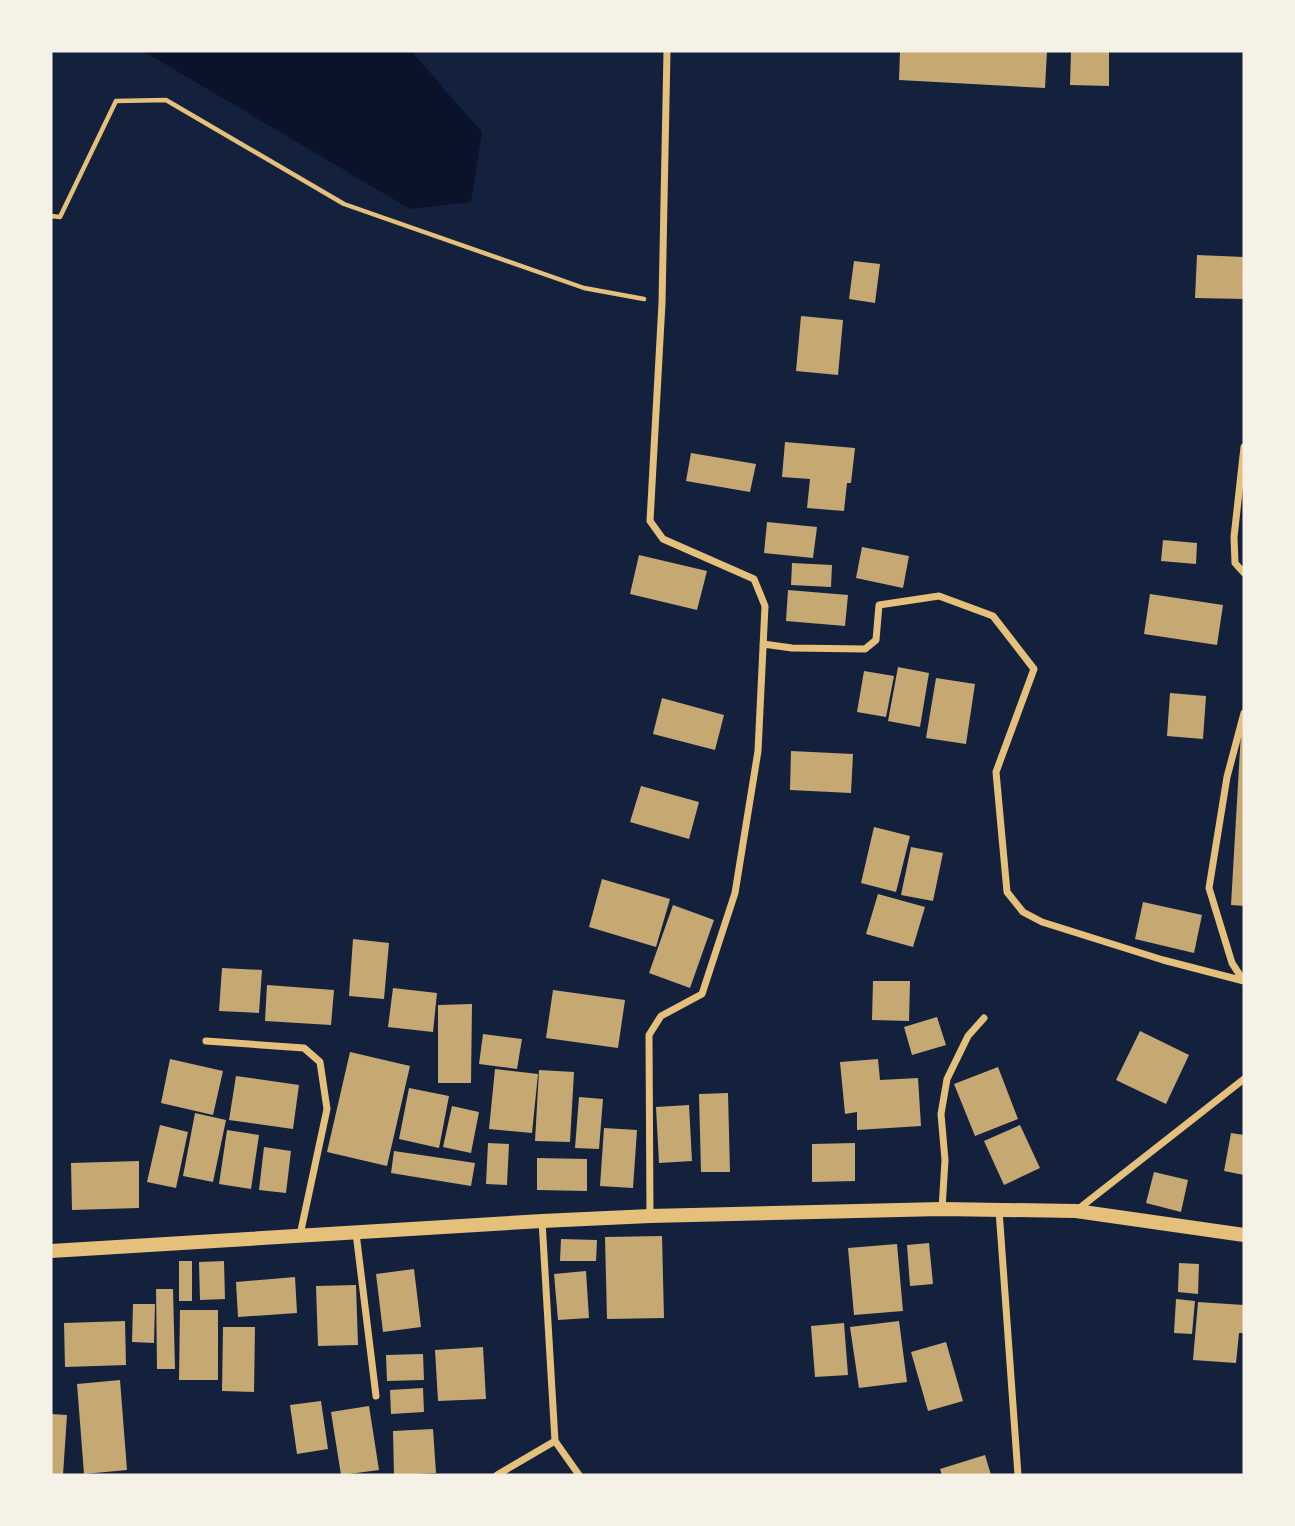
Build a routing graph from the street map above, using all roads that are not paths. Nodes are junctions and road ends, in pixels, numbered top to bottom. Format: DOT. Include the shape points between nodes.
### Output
graph roads {
  1 [pos="667,51"];
  2 [pos="1244,447"];
  3 [pos="1244,573"];
  4 [pos="763,644"];
  5 [pos="1244,713"];
  6 [pos="1244,981"];
  7 [pos="984,1018"];
  8 [pos="206,1041"];
  9 [pos="1244,1079"];
  10 [pos="942,1209"];
  11 [pos="999,1210"];
  12 [pos="1076,1211"];
  13 [pos="650,1216"];
  14 [pos="541,1221"];
  15 [pos="356,1233"];
  16 [pos="1244,1235"];
  17 [pos="300,1236"];
  18 [pos="51,1251"];
  19 [pos="376,1396"];
  20 [pos="555,1441"];
  21 [pos="497,1475"];
  22 [pos="579,1475"];
  23 [pos="1018,1475"];
  1 -- 4 [label="street" via="662,303 650,521 663,539 754,579 765,606"];
  2 -- 3 [label="street" via="1234,537 1236,563"];
  4 -- 6 [label="street" via="865,649 876,639 879,605 939,596 993,616 1034,669 996,772 1007,892 1023,912 1042,922"];
  4 -- 13 [label="street" via="758,751 735,893 702,994 661,1016 649,1035"];
  5 -- 6 [label="street" via="1227,777 1209,888 1232,963"];
  7 -- 10 [label="street" via="968,1036 947,1079 941,1114 945,1160"];
  8 -- 17 [label="street" via="304,1048 320,1062 327,1109"];
  9 -- 12 [label="street"];
  10 -- 11 [label="main road"];
  10 -- 13 [label="main road"];
  11 -- 12 [label="main road"];
  11 -- 23 [label="street"];
  12 -- 16 [label="main road"];
  13 -- 14 [label="main road"];
  14 -- 15 [label="main road"];
  14 -- 20 [label="street"];
  15 -- 17 [label="main road"];
  15 -- 19 [label="street"];
  17 -- 18 [label="main road"];
  20 -- 21 [label="street"];
  20 -- 22 [label="street"];
}
